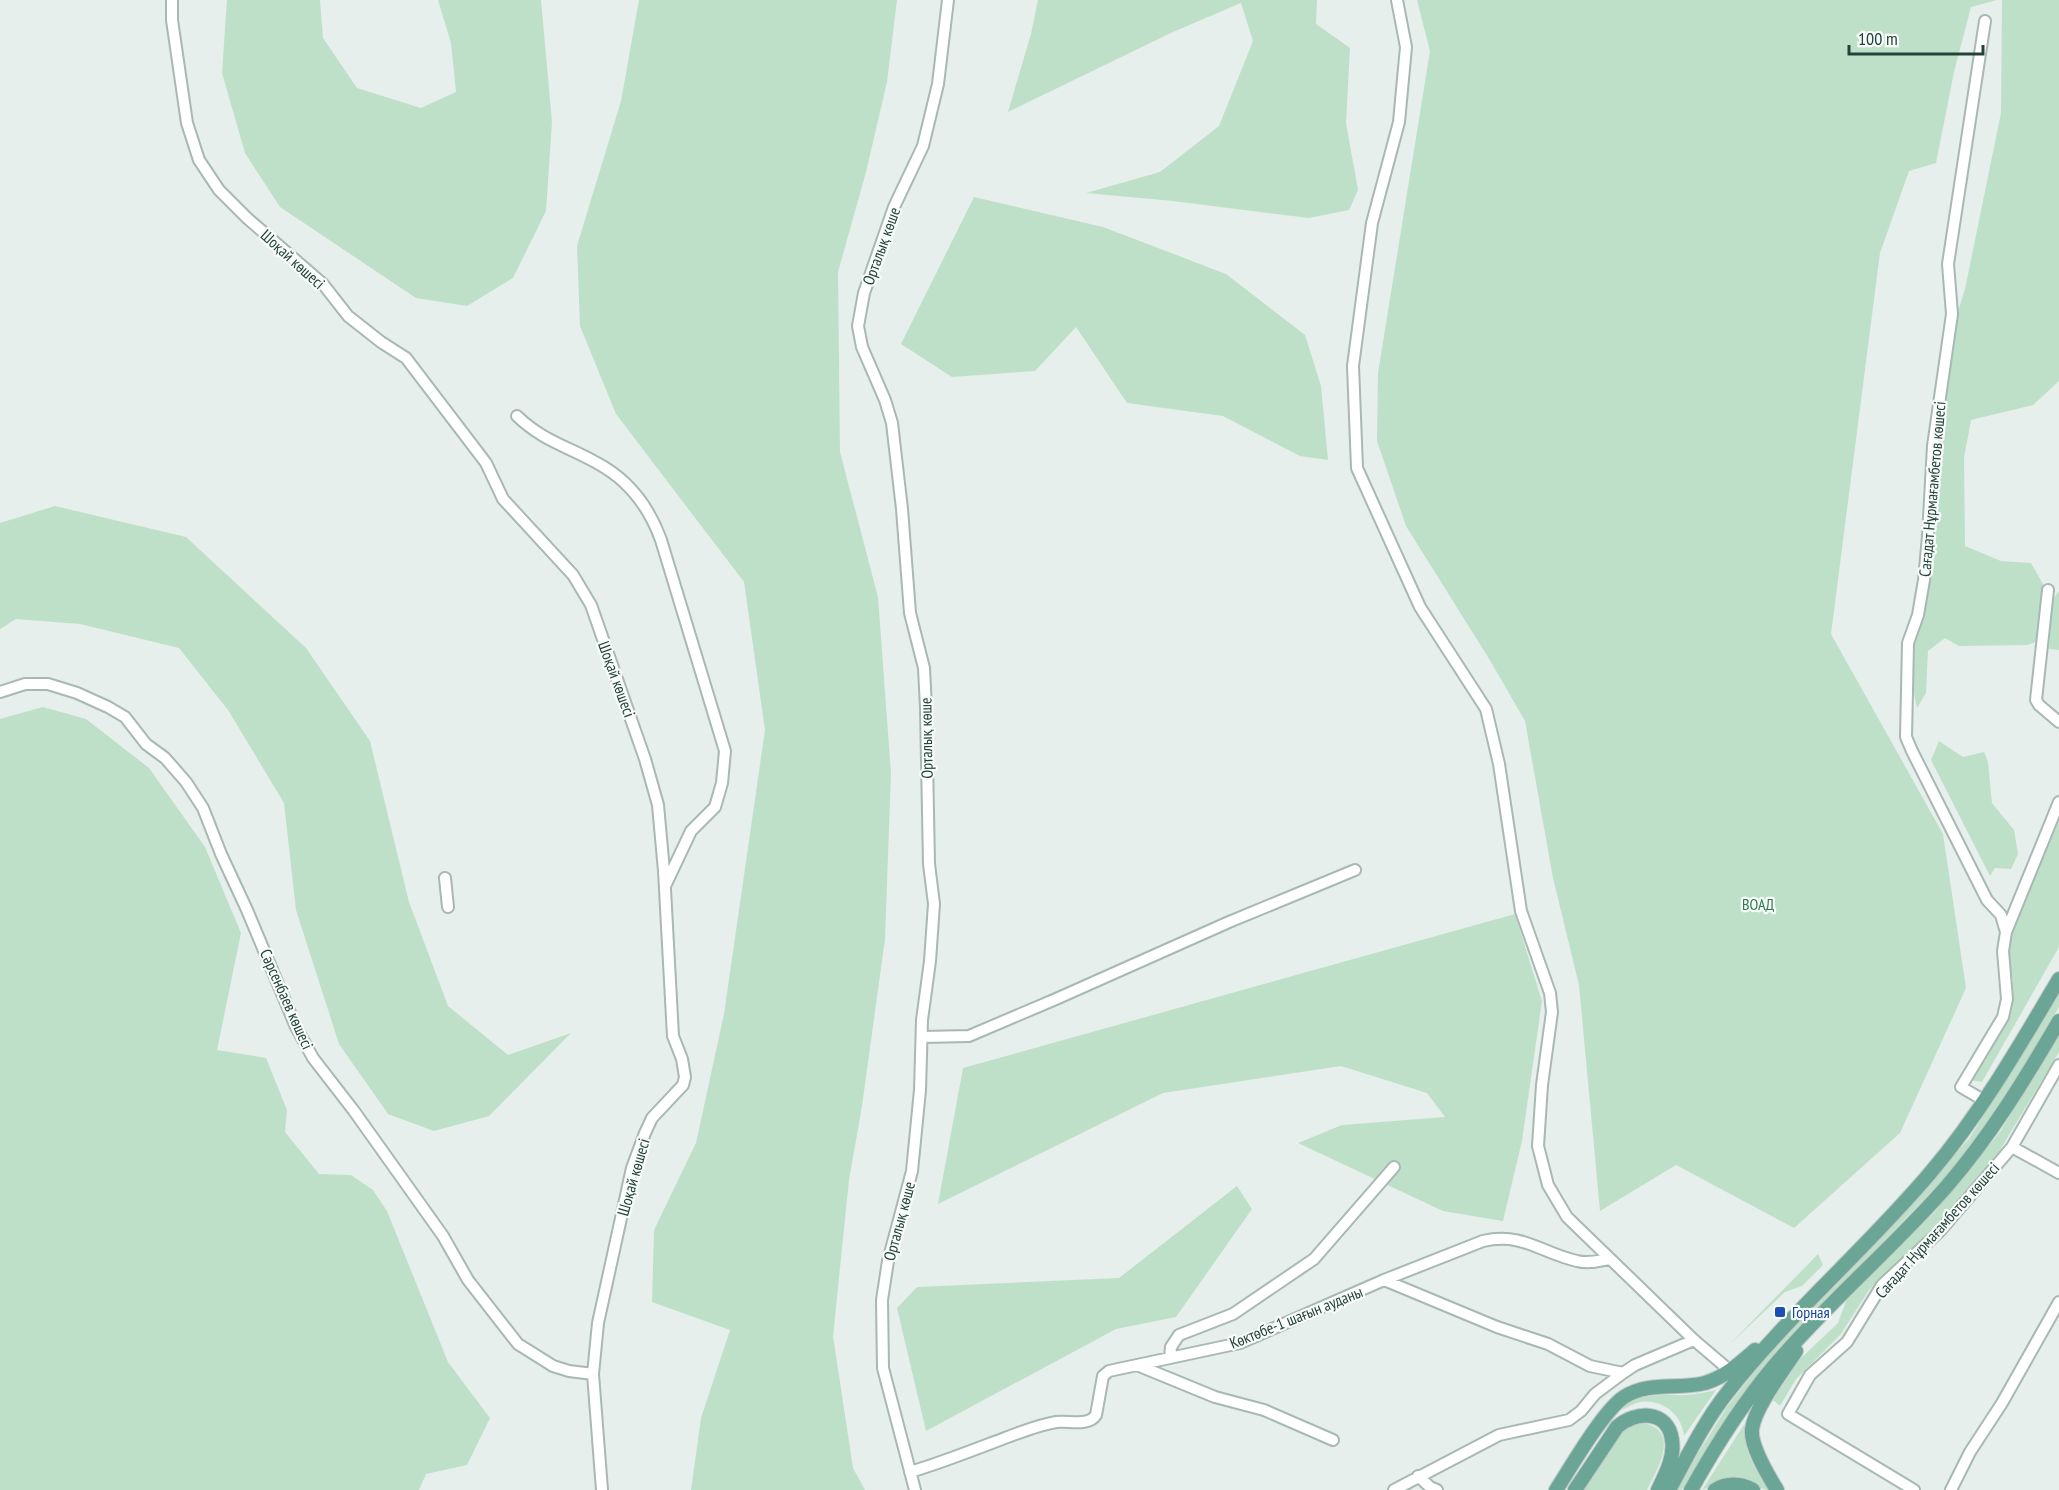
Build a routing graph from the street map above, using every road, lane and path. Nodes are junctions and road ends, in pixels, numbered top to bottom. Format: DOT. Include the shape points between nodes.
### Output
graph roads {
  1 [pos="172,0"];
  2 [pos="948,0"];
  3 [pos="1397,0"];
  4 [pos="1985,21"];
  5 [pos="517,416"];
  6 [pos="2048,590"];
  7 [pos="0,692"];
  8 [pos="2059,722"];
  9 [pos="2059,802"];
  10 [pos="1355,870"];
  11 [pos="446,878"];
  12 [pos="665,887"];
  13 [pos="448,907"];
  14 [pos="2006,932"];
  15 [pos="2059,979"];
  16 [pos="2059,1021"];
  17 [pos="922,1037"];
  18 [pos="2059,1065"];
  19 [pos="1985,1101"];
  20 [pos="2012,1147"];
  21 [pos="1394,1167"];
  22 [pos="2059,1173"];
  23 [pos="1609,1259"];
  24 [pos="1384,1280"];
  25 [pos="2059,1302"];
  26 [pos="1815,1321"];
  27 [pos="1694,1340"];
  28 [pos="1170,1358"];
  29 [pos="1137,1365"];
  30 [pos="1623,1373"];
  31 [pos="593,1374"];
  32 [pos="1735,1375"];
  33 [pos="1333,1440"];
  34 [pos="910,1472"];
  35 [pos="1418,1476"];
  36 [pos="1750,1488"];
  37 [pos="602,1490"];
  38 [pos="915,1490"];
  39 [pos="1394,1490"];
  40 [pos="1437,1490"];
  41 [pos="1556,1490"];
  42 [pos="1575,1490"];
  43 [pos="1658,1490"];
  44 [pos="1669,1490"];
  45 [pos="1691,1490"];
  46 [pos="1715,1490"];
  47 [pos="1777,1490"];
  48 [pos="1914,1490"];
  49 [pos="1951,1490"];
  1 -- 12 [label="street, Шоқай көшесі" via="187,123 199,160 219,190 323,284 348,316 406,358 486,463 503,499 573,575 591,606 658,806"];
  2 -- 17 [label="street, Орталық көше" via="938,84 923,146 894,207 864,293 858,326 862,347 892,423 910,613 924,668 929,864 934,904"];
  3 -- 23 [label="street" via="1407,47 1399,122 1372,223 1353,366 1357,468 1420,608 1486,709 1499,764 1521,911 1550,993 1552,1012 1538,1146 1548,1185 1567,1217"];
  4 -- 14 [label="street, Сағадат Нұрмағамбетов көшесі" via="1948,264 1952,314 1933,446 1924,580 1908,643 1905,712 1906,737 1912,751 1987,900 2001,915"];
  5 -- 12 [label="street" via="540,436 598,464 623,481 650,512 662,540 724,751 722,783 715,807 691,831"];
  6 -- 8 [label="street" via="2037,700"];
  7 -- 31 [label="street, Сәрсенбаев көшесі" via="26,684 48,684 108,707 125,717 146,744 186,782 203,808 296,1027 313,1058 443,1236 468,1280 518,1344 553,1366"];
  9 -- 14 [label="street"];
  10 -- 17 [label="street" via="969,1036"];
  11 -- 13 [label="street"];
  12 -- 31 [label="street, Шоқай көшесі" via="674,1036 685,1077 683,1085 652,1119 632,1168 597,1323"];
  14 -- 19 [label="street" via="2003,951 2007,999 2003,1017 1961,1087"];
  15 -- 19 [label="main road"];
  16 -- 26 [label="main road" via="1983,1142 1902,1236"];
  17 -- 34 [label="street, Орталық көше" via="912,1171 882,1300 883,1368"];
  18 -- 20 [label="street, Сағадат Нұрмағамбетов көшесі"];
  19 -- 32 [label="main road" via="1931,1172"];
  20 -- 22 [label="street"];
  20 -- 48 [label="street, Сағадат Нұрмағамбетов көшесі" via="1940,1231 1882,1285 1847,1342 1809,1375 1788,1414"];
  21 -- 28 [label="street" via="1314,1259 1233,1314 1179,1335 1171,1347"];
  23 -- 24 [label="street, Көктөбе-1 шағын ауданы" via="1578,1262 1500,1237"];
  23 -- 27 [label="street"];
  24 -- 28 [label="street, Көктөбе-1 шағын ауданы" via="1240,1343"];
  24 -- 30 [label="street" via="1548,1344 1590,1366"];
  25 -- 49 [label="street"];
  26 -- 45 [label="main road" via="1746,1402"];
  26 -- 47 [label="main road" via="1757,1413 1752,1431 1756,1450"];
  27 -- 30 [label="street"];
  27 -- 32 [label="street"];
  28 -- 29 [label="street, Көктөбе-1 шағын ауданы"];
  29 -- 33 [label="street" via="1215,1397 1264,1410"];
  29 -- 34 [label="street, Көктөбе-1 шағын ауданы" via="1103,1376 1093,1420 1058,1422 1024,1431"];
  30 -- 35 [label="street" via="1569,1420 1499,1435"];
  31 -- 37 [label="street, Шоқай көшесі"];
  32 -- 41 [label="main road" via="1704,1383 1652,1387 1624,1396 1607,1413"];
  32 -- 44 [label="main road"];
  34 -- 38 [label="street, Орталық көше"];
  35 -- 39 [label="street"];
  35 -- 40 [label="street"];
  36 -- 46 [label="main road" via="1734,1484"];
  42 -- 43 [label="main road" via="1617,1427 1645,1414 1665,1424 1673,1441 1670,1463"];
}
